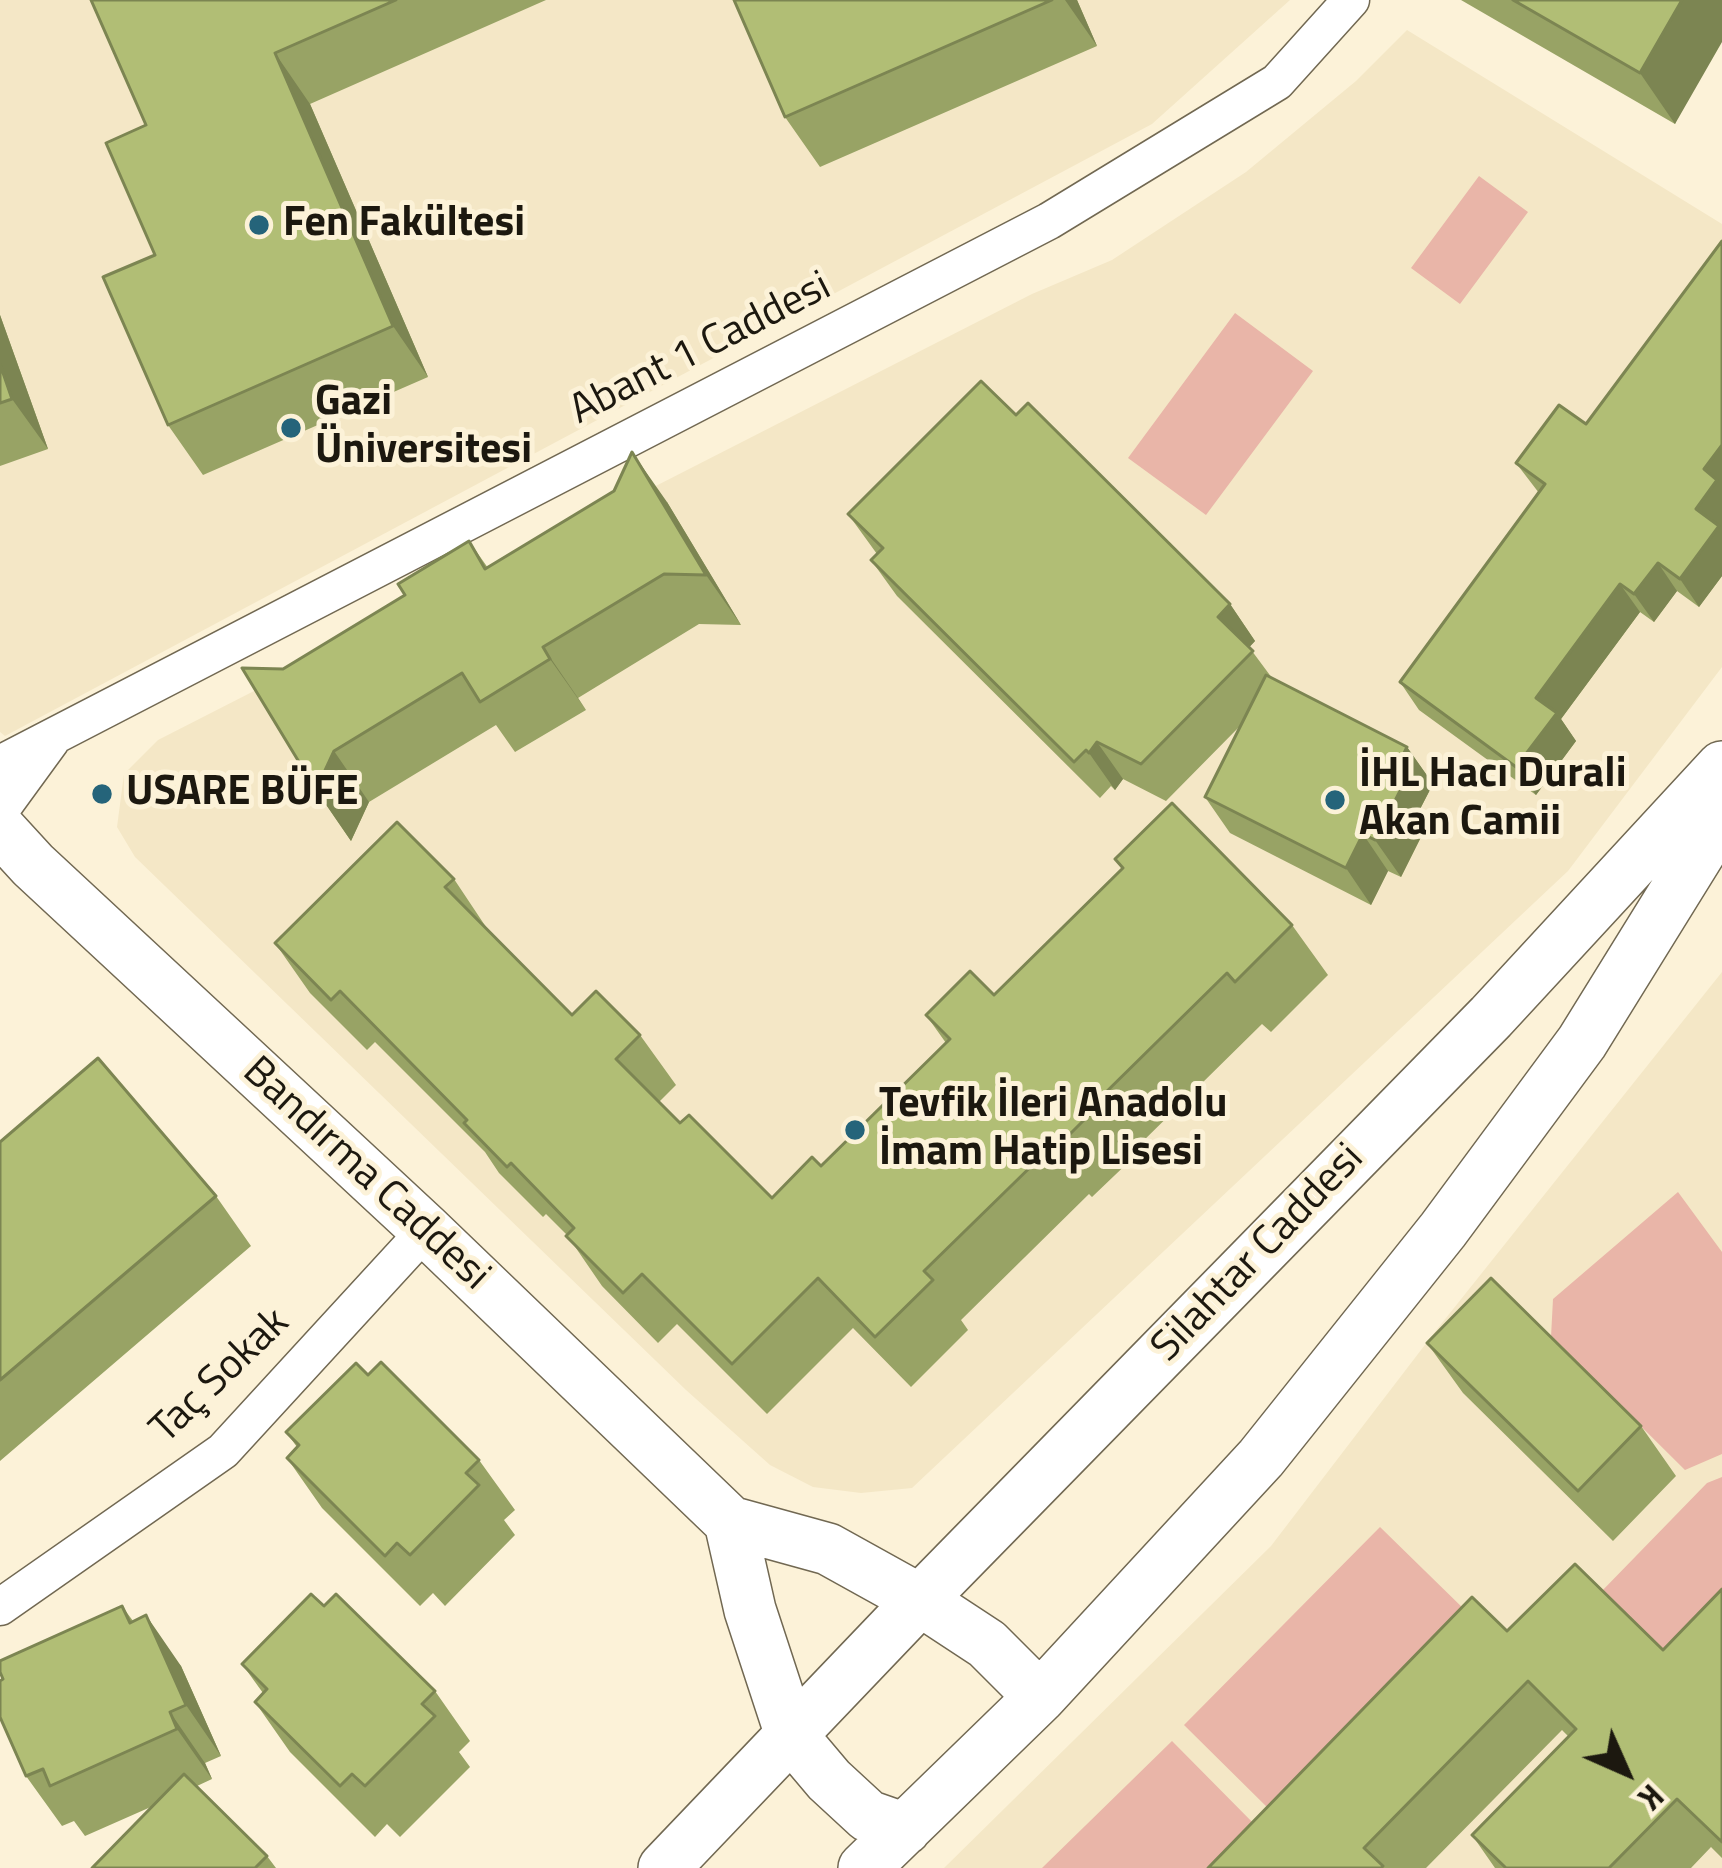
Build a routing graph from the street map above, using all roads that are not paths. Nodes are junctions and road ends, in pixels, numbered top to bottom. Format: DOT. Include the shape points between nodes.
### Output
graph roads {
  1 [pos="1351,0"];
  2 [pos="58,731"];
  3 [pos="0,764"];
  4 [pos="1722,767"];
  5 [pos="0,811"];
  6 [pos="1722,816"];
  7 [pos="0,829"];
  8 [pos="426,1230"];
  9 [pos="730,1522"];
  10 [pos="920,1600"];
  11 [pos="0,1607"];
  12 [pos="1040,1697"];
  13 [pos="790,1735"];
  14 [pos="905,1829"];
  15 [pos="664,1868"];
  16 [pos="864,1868"];
  1 -- 2 [label="street, Abant 1 Caddesi" via="1277,82 1049,221"];
  2 -- 3 [label="street, Abant 1 Caddesi"];
  2 -- 5 [label="street, Abant 1 Caddesi"];
  4 -- 10 [label="main road, Silahtar Caddesi" via="1491,1017"];
  6 -- 12 [label="main road" via="1582,1042 1443,1230 1261,1458"];
  7 -- 8 [label="main road, Bandırma Caddesi"];
  8 -- 9 [label="main road, Bandırma Caddesi"];
  8 -- 11 [label="street, Taç Sokak" via="223,1450"];
  9 -- 10 [label="main road, Bandırma Caddesi" via="828,1549"];
  9 -- 13 [label="main road"];
  10 -- 12 [label="main road, Bandırma Caddesi" via="987,1644"];
  10 -- 13 [label="main road, Silahtar Caddesi"];
  12 -- 14 [label="main road"];
  13 -- 14 [label="main road" via="868,1816"];
  13 -- 15 [label="main road, Silahtar Caddesi"];
  14 -- 16 [label="main road"];
}
